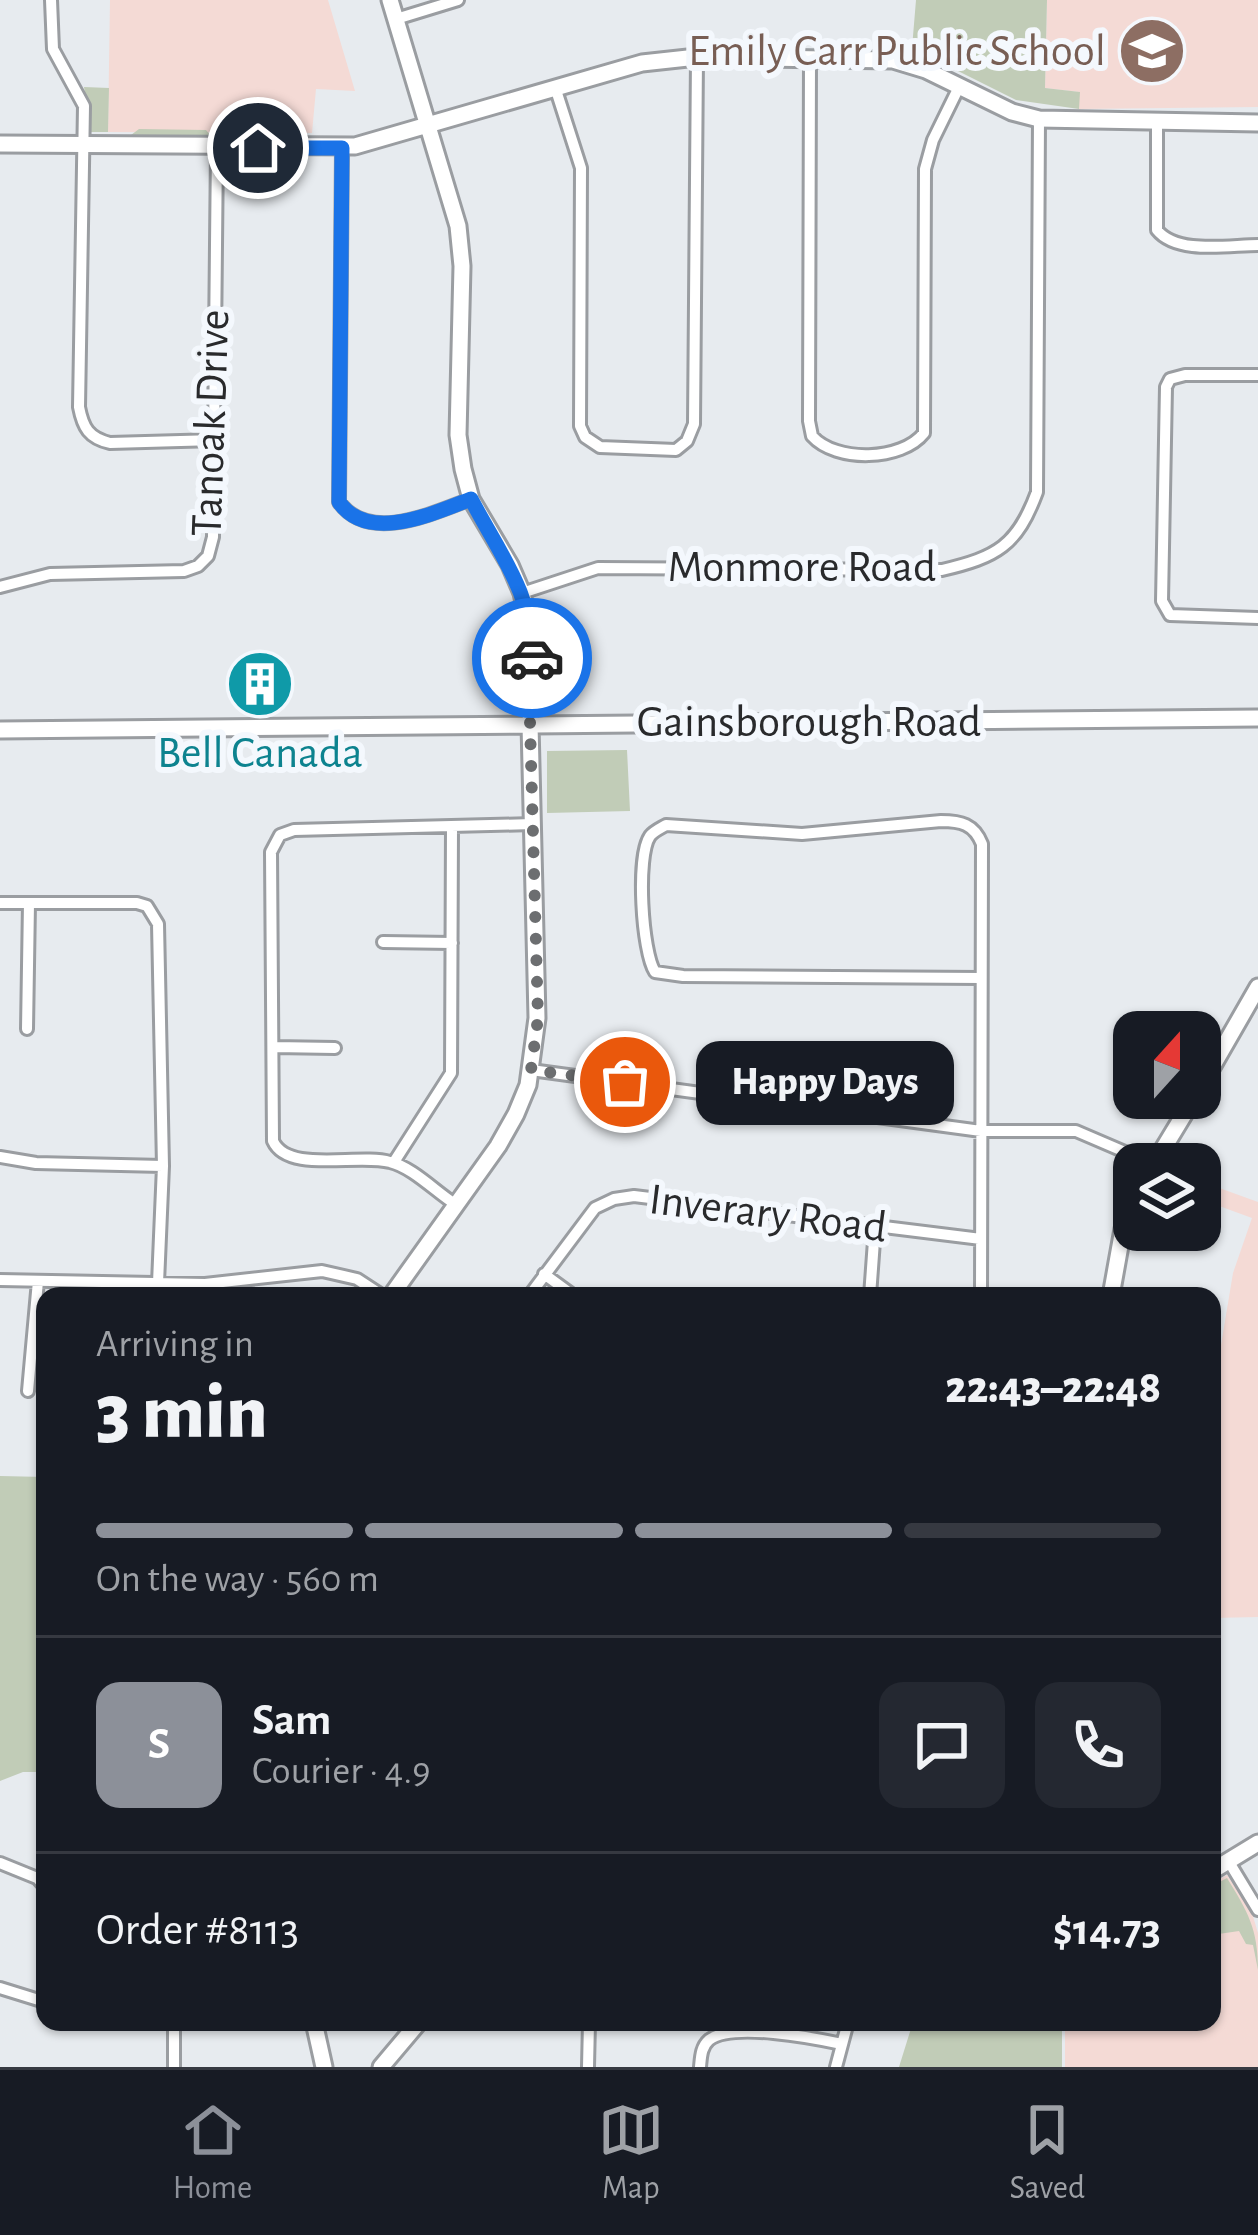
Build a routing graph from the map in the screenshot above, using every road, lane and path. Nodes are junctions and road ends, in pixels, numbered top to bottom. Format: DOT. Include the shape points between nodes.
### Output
graph roads {
  1 [pos="51,0"];
  2 [pos="390,0"];
  3 [pos="458,0"];
  4 [pos="396,19"];
  5 [pos="697,57"];
  6 [pos="810,58"];
  7 [pos="555,87"];
  8 [pos="959,87"];
  9 [pos="1039,119"];
  10 [pos="1157,120"];
  11 [pos="1258,124"];
  12 [pos="427,128"];
  13 [pos="0,144"];
  14 [pos="84,146"];
  15 [pos="217,148"];
  16 [pos="342,148"];
  17 [pos="1258,244"];
  18 [pos="1258,375"];
  19 [pos="216,440"];
  20 [pos="471,499"];
  21 [pos="0,587"];
  22 [pos="522,593"];
  23 [pos="1258,617"];
  24 [pos="1258,718"];
  25 [pos="530,724"];
  26 [pos="0,730"];
  27 [pos="533,824"];
  28 [pos="452,827"];
  29 [pos="28,902"];
  30 [pos="0,903"];
  31 [pos="383,942"];
  32 [pos="452,943"];
  33 [pos="981,979"];
  34 [pos="1258,987"];
  35 [pos="27,1030"];
  36 [pos="274,1047"];
  37 [pos="334,1048"];
  38 [pos="1221,1051"];
  39 [pos="531,1070"];
  40 [pos="981,1131"];
  41 [pos="1113,1147"];
  42 [pos="0,1157"];
  43 [pos="394,1162"];
  44 [pos="163,1166"];
  45 [pos="455,1204"];
  46 [pos="875,1227"];
  47 [pos="981,1239"];
  48 [pos="1119,1251"];
  49 [pos="544,1274"];
  50 [pos="0,1280"];
  51 [pos="38,1281"];
  52 [pos="158,1282"];
  53 [pos="37,1287"];
  54 [pos="370,1287"];
  55 [pos="394,1287"];
  56 [pos="535,1287"];
  57 [pos="562,1287"];
  58 [pos="871,1287"];
  59 [pos="981,1287"];
  60 [pos="1113,1287"];
  61 [pos="36,1303"];
  62 [pos="28,1391"];
  63 [pos="1258,1844"];
  64 [pos="1228,1862"];
  65 [pos="0,1863"];
  66 [pos="1221,1866"];
  67 [pos="36,1878"];
  68 [pos="1258,1910"];
  69 [pos="0,1988"];
  70 [pos="36,1998"];
  71 [pos="174,2031"];
  72 [pos="316,2031"];
  73 [pos="411,2031"];
  74 [pos="589,2031"];
  75 [pos="846,2031"];
  76 [pos="842,2044"];
  77 [pos="173,2067"];
  78 [pos="324,2067"];
  79 [pos="381,2067"];
  80 [pos="588,2067"];
  81 [pos="700,2067"];
  82 [pos="836,2067"];
  1 -- 14 [label="street" via="53,49 84,106"];
  2 -- 4 [label="street"];
  3 -- 4 [label="street"];
  4 -- 12 [label="street"];
  5 -- 6 [label="street"];
  5 -- 7 [label="street"];
  5 -- 7 [label="street" via="694,424 676,450 600,447 580,426 581,169"];
  6 -- 8 [label="street" via="893,60"];
  6 -- 8 [label="street" via="809,422 812,436 832,451 899,451 924,433 925,169"];
  7 -- 12 [label="street"];
  8 -- 9 [label="street"];
  9 -- 10 [label="street"];
  9 -- 22 [label="street, Monmore Road" via="1036,492 1004,547 942,570 598,568"];
  10 -- 11 [label="street"];
  10 -- 17 [label="street" via="1163,238"];
  12 -- 16 [label="street"];
  12 -- 20 [label="street" via="458,226 458,435"];
  13 -- 14 [label="street"];
  14 -- 15 [label="street"];
  14 -- 19 [label="street" via="82,424 110,443"];
  15 -- 16 [label="street"];
  15 -- 19 [label="street, Tanoak Drive"];
  16 -- 20 [label="street" via="339,502 350,514 383,523"];
  18 -- 23 [label="street" via="1185,375 1166,387 1162,601 1184,617"];
  19 -- 21 [label="street, Tanoak Drive" via="213,537 198,566 50,574"];
  20 -- 22 [label="street"];
  22 -- 25 [label="street" via="533,647"];
  24 -- 25 [label="street, Gainsborough Road"];
  25 -- 26 [label="street, Gainsborough Road"];
  25 -- 27 [label="street"];
  27 -- 28 [label="street"];
  27 -- 39 [label="street" via="538,1018"];
  28 -- 32 [label="street"];
  28 -- 36 [label="street" via="280,835 271,852"];
  29 -- 30 [label="street"];
  29 -- 35 [label="street"];
  29 -- 44 [label="street" via="137,903 158,924"];
  31 -- 32 [label="street"];
  32 -- 43 [label="street" via="451,1073"];
  33 -- 33 [label="street" via="655,971 645,941 644,850 651,833 666,825 802,834 961,821 982,844"];
  33 -- 40 [label="street"];
  34 -- 38 [label="street"];
  36 -- 37 [label="street"];
  36 -- 43 [label="street" via="276,1149 293,1159"];
  39 -- 40 [label="street"];
  39 -- 45 [label="street" via="516,1114"];
  40 -- 41 [label="street" via="1076,1131"];
  40 -- 47 [label="street"];
  42 -- 44 [label="street"];
  43 -- 45 [label="street"];
  44 -- 52 [label="street"];
  45 -- 55 [label="street"];
  46 -- 47 [label="street, Inverary Road"];
  46 -- 49 [label="street, Inverary Road" via="634,1196 595,1208"];
  46 -- 58 [label="street"];
  47 -- 59 [label="street"];
  48 -- 60 [label="street"];
  49 -- 56 [label="street, Inverary Road"];
  49 -- 57 [label="street"];
  50 -- 51 [label="street"];
  51 -- 52 [label="street"];
  51 -- 53 [label="street"];
  52 -- 54 [label="street" via="322,1271"];
  61 -- 62 [label="street"];
  63 -- 64 [label="street"];
  64 -- 66 [label="street"];
  64 -- 68 [label="street"];
  65 -- 67 [label="street"];
  69 -- 70 [label="street"];
  71 -- 77 [label="street"];
  72 -- 78 [label="street"];
  73 -- 79 [label="street"];
  74 -- 80 [label="street"];
  75 -- 76 [label="street"];
  76 -- 81 [label="street" via="797,2034 728,2034 711,2038"];
  76 -- 82 [label="street"];
}
